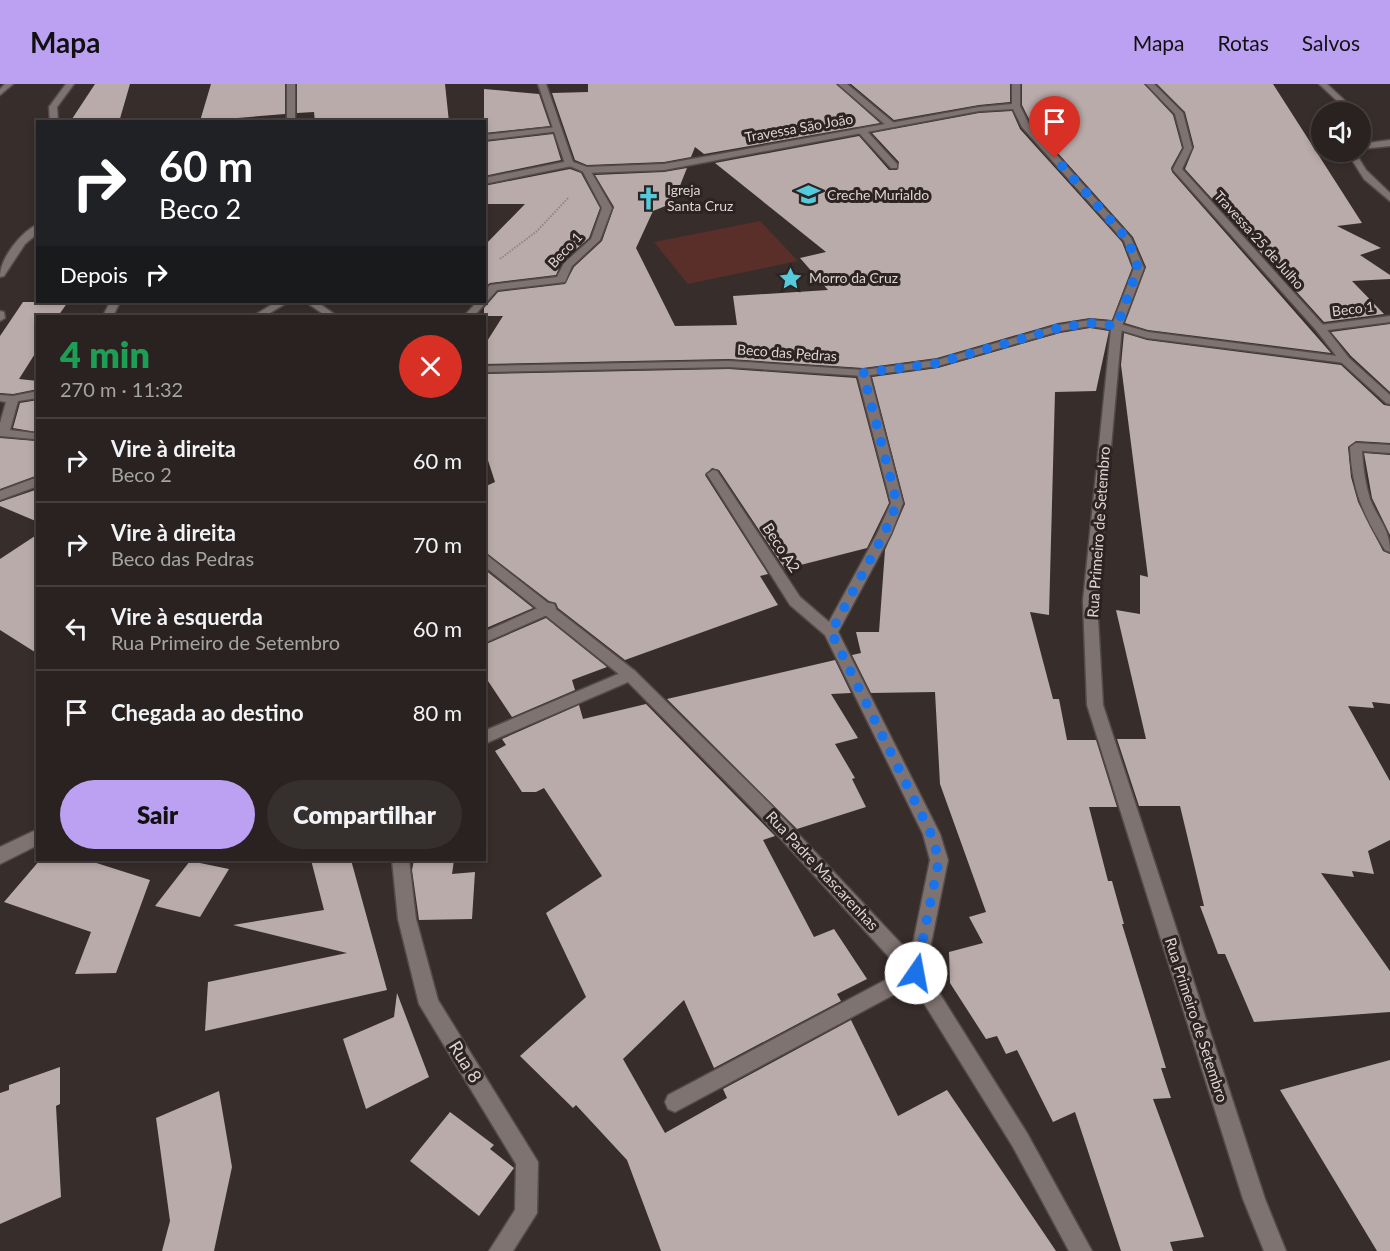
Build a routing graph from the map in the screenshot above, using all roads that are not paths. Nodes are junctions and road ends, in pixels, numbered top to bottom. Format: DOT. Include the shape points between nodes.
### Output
graph roads {
  1 [pos="9,84"];
  2 [pos="70,84"];
  3 [pos="291,84"];
  4 [pos="542,84"];
  5 [pos="842,84"];
  6 [pos="1016,84"];
  7 [pos="1150,84"];
  8 [pos="1323,84"];
  9 [pos="0,93"];
  10 [pos="1342,102"];
  11 [pos="1016,106"];
  12 [pos="54,120"];
  13 [pos="291,120"];
  14 [pos="891,125"];
  15 [pos="557,129"];
  16 [pos="862,131"];
  17 [pos="486,138"];
  18 [pos="1390,143"];
  19 [pos="1371,146"];
  20 [pos="1356,162"];
  21 [pos="570,164"];
  22 [pos="894,166"];
  23 [pos="586,170"];
  24 [pos="486,181"];
  25 [pos="1390,198"];
  26 [pos="36,229"];
  27 [pos="0,274"];
  28 [pos="486,296"];
  29 [pos="281,303"];
  30 [pos="313,303"];
  31 [pos="481,303"];
  32 [pos="260,315"];
  33 [pos="331,315"];
  34 [pos="471,315"];
  35 [pos="1390,319"];
  36 [pos="1117,326"];
  37 [pos="1320,328"];
  38 [pos="1345,360"];
  39 [pos="486,369"];
  40 [pos="863,373"];
  41 [pos="36,394"];
  42 [pos="6,399"];
  43 [pos="1390,401"];
  44 [pos="30,436"];
  45 [pos="1390,448"];
  46 [pos="714,474"];
  47 [pos="36,483"];
  48 [pos="0,496"];
  49 [pos="1390,547"];
  50 [pos="486,560"];
  51 [pos="549,608"];
  52 [pos="831,632"];
  53 [pos="486,637"];
  54 [pos="630,675"];
  55 [pos="486,737"];
  56 [pos="36,837"];
  57 [pos="0,856"];
  58 [pos="400,861"];
  59 [pos="916,973"];
  60 [pos="675,1102"];
  61 [pos="500,1251"];
  62 [pos="1081,1251"];
  63 [pos="1275,1251"];
  1 -- 9 [label="street"];
  2 -- 12 [label="street" via="53,107"];
  3 -- 13 [label="street"];
  4 -- 15 [label="street"];
  5 -- 14 [label="street"];
  6 -- 11 [label="street"];
  7 -- 37 [label="street, Travessa 25 de Julho" via="1179,113 1188,148 1177,169"];
  8 -- 10 [label="street"];
  11 -- 14 [label="street, Travessa São João"];
  11 -- 36 [label="street, Rua Primeiro de Setembro" via="1025,125 1128,240 1138,268"];
  14 -- 16 [label="street, Travessa São João"];
  15 -- 17 [label="street"];
  15 -- 21 [label="street"];
  16 -- 22 [label="street"];
  16 -- 23 [label="street, Travessa São João" via="664,167"];
  18 -- 19 [label="street"];
  20 -- 25 [label="street"];
  21 -- 23 [label="street"];
  21 -- 24 [label="street"];
  23 -- 28 [label="street, Beco 1" via="607,208 595,240 568,265 561,280 494,287"];
  26 -- 27 [label="street"];
  29 -- 32 [label="street"];
  30 -- 33 [label="street"];
  31 -- 34 [label="street"];
  35 -- 37 [label="street, Beco 1"];
  36 -- 38 [label="street, Beco das Pedras" via="1147,335"];
  36 -- 40 [label="street, Beco das Pedras" via="1090,323 1059,328 938,363"];
  36 -- 63 [label="street, Rua Primeiro de Setembro" via="1090,601 1095,705 1254,1199"];
  37 -- 38 [label="street, Travessa 25 de Julho"];
  38 -- 43 [label="street, Travessa 25 de Julho"];
  39 -- 40 [label="street, Beco das Pedras" via="729,364"];
  40 -- 52 [label="street" via="897,503"];
  41 -- 42 [label="street"];
  42 -- 44 [label="street" via="3,433"];
  45 -- 49 [label="street" via="1356,447 1358,482 1366,511"];
  46 -- 52 [label="street, Beco A2" via="795,601"];
  47 -- 48 [label="street"];
  50 -- 51 [label="street, Rua Padre Mascarenhas"];
  51 -- 53 [label="street"];
  51 -- 54 [label="street, Rua Padre Mascarenhas"];
  52 -- 59 [label="street" via="931,834 939,860"];
  54 -- 55 [label="street"];
  54 -- 59 [label="street, Rua Padre Mascarenhas" via="765,810"];
  56 -- 57 [label="street"];
  58 -- 61 [label="street, Rua 8" via="407,919 429,1004 527,1162 526,1213"];
  59 -- 60 [label="street"];
  59 -- 62 [label="street, Rua Padre Mascarenhas" via="1020,1140"];
}
